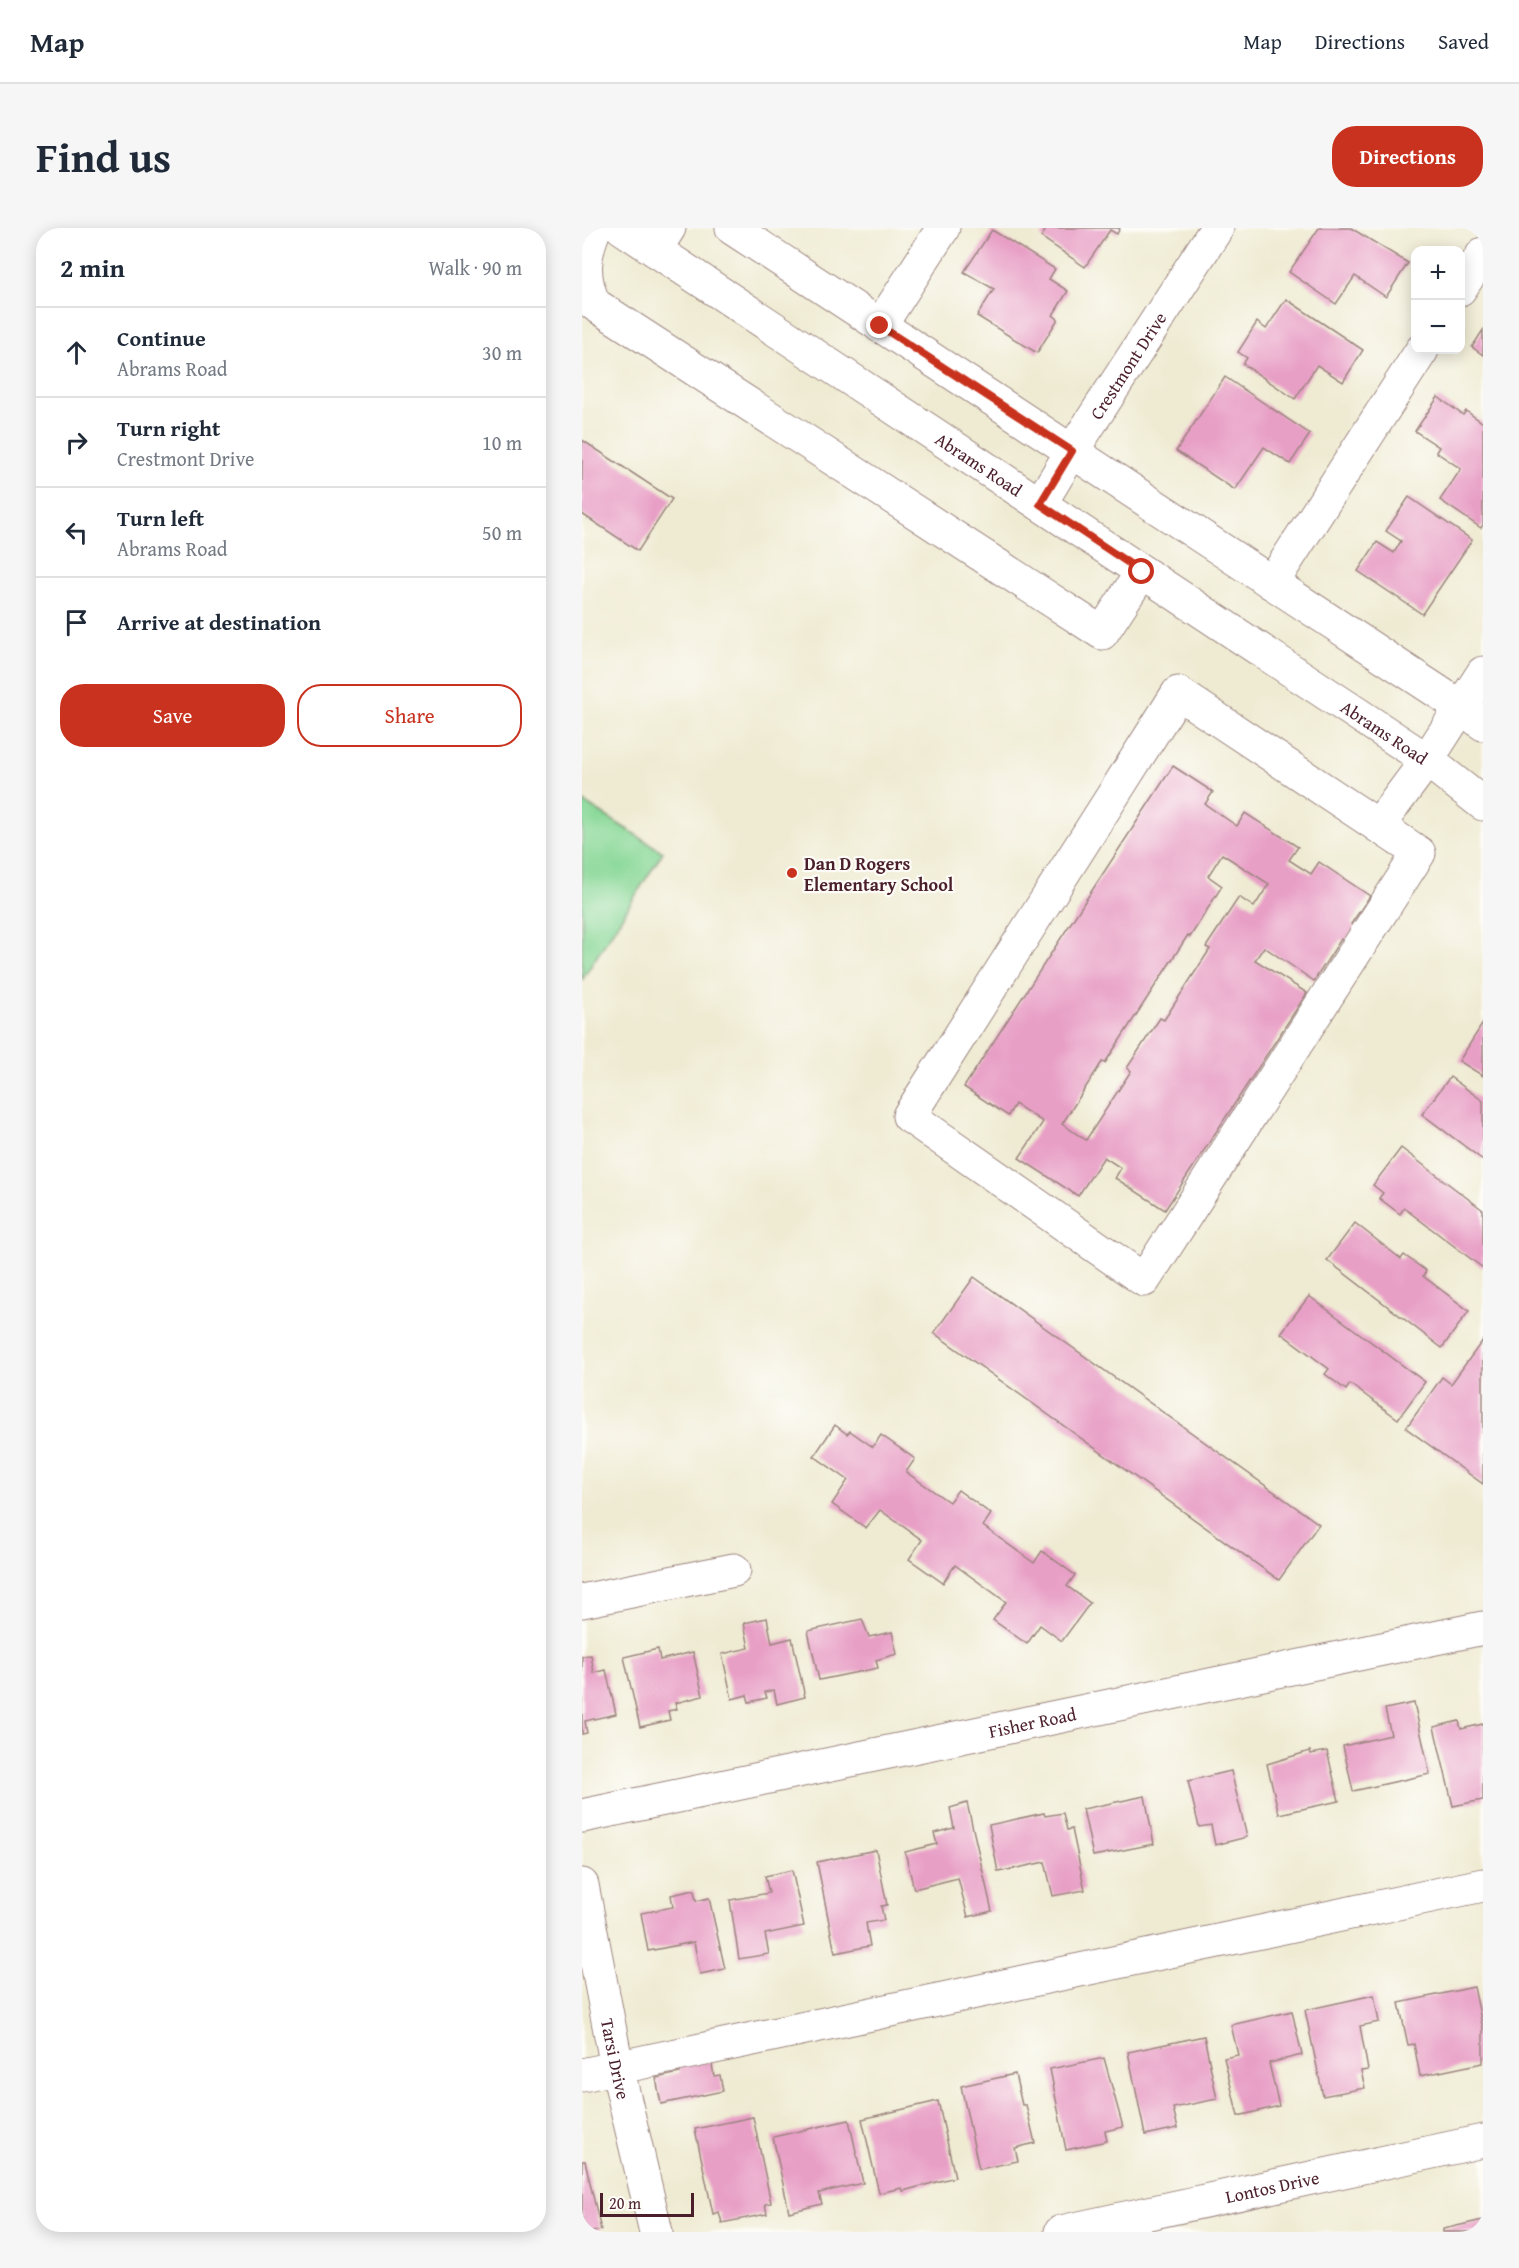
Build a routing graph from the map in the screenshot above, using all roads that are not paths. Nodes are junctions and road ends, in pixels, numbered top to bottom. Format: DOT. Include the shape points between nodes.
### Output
graph roads {
  1 [pos="595,228"];
  2 [pos="622,228"];
  3 [pos="732,228"];
  4 [pos="943,228"];
  5 [pos="1217,228"];
  6 [pos="662,239"];
  7 [pos="1483,254"];
  8 [pos="1465,283"];
  9 [pos="880,326"];
  10 [pos="1419,354"];
  11 [pos="1072,451"];
  12 [pos="1040,504"];
  13 [pos="1142,572"];
  14 [pos="1272,583"];
  15 [pos="1483,673"];
  16 [pos="1472,715"];
  17 [pos="1427,760"];
  18 [pos="1483,804"];
  19 [pos="1378,826"];
  20 [pos="734,1570"];
  21 [pos="582,1601"];
  22 [pos="1483,1628"];
  23 [pos="582,1816"];
  24 [pos="582,1885"];
  25 [pos="1483,1885"];
  26 [pos="617,2067"];
  27 [pos="582,2075"];
  28 [pos="1483,2141"];
  29 [pos="656,2232"];
  30 [pos="1061,2232"];
  1 -- 13 [label="street" via="584,264 584,289 594,304 1102,633"];
  2 -- 6 [label="street, Abrams Road"];
  3 -- 9 [label="street"];
  4 -- 9 [label="street"];
  5 -- 11 [label="street, Crestmont Drive"];
  6 -- 12 [label="street, Abrams Road"];
  7 -- 8 [label="street"];
  9 -- 11 [label="street"];
  10 -- 14 [label="street"];
  11 -- 12 [label="street, Crestmont Drive"];
  11 -- 14 [label="street"];
  12 -- 13 [label="street, Abrams Road"];
  13 -- 17 [label="street, Abrams Road"];
  14 -- 16 [label="street"];
  15 -- 16 [label="street"];
  16 -- 17 [label="street"];
  17 -- 18 [label="street, Abrams Road"];
  17 -- 19 [label="street"];
  19 -- 19 [label="street" via="1419,853 1143,1280 909,1116 1178,693"];
  20 -- 21 [label="street"];
  22 -- 23 [label="street, Fisher Road"];
  24 -- 26 [label="street, Tarsi Drive"];
  25 -- 26 [label="street"];
  26 -- 27 [label="street"];
  26 -- 29 [label="street, Tarsi Drive"];
  28 -- 30 [label="street, Lontos Drive"];
}
